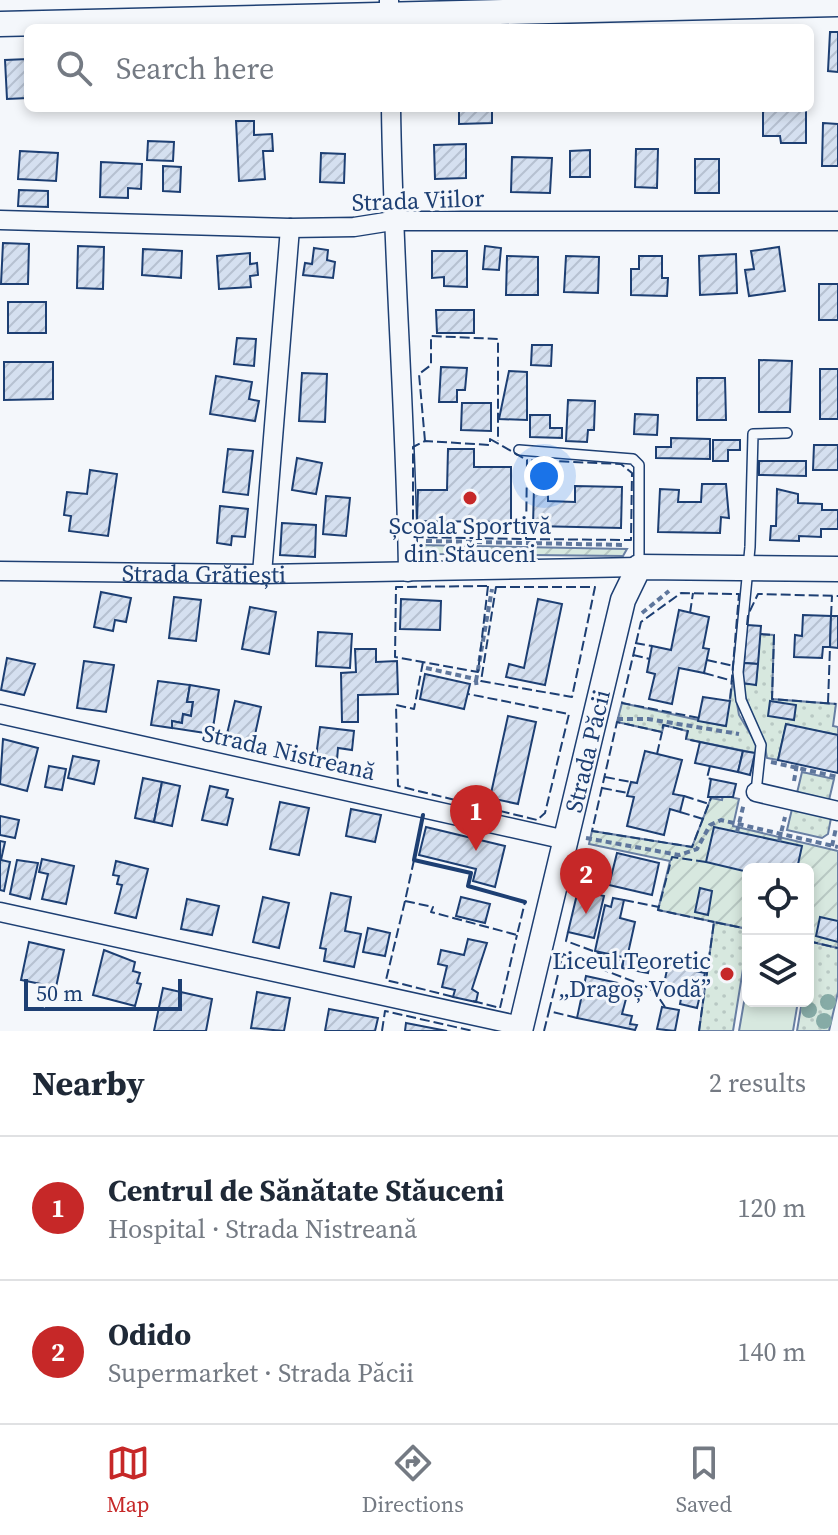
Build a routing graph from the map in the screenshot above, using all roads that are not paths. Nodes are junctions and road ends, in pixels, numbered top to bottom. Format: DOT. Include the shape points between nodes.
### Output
graph roads {
  1 [pos="838,4"];
  2 [pos="389,15"];
  3 [pos="0,24"];
  4 [pos="391,112"];
  5 [pos="0,220"];
  6 [pos="392,221"];
  7 [pos="838,221"];
  8 [pos="290,228"];
  9 [pos="787,433"];
  10 [pos="519,450"];
  11 [pos="639,567"];
  12 [pos="747,568"];
  13 [pos="838,569"];
  14 [pos="0,571"];
  15 [pos="408,572"];
  16 [pos="262,574"];
  17 [pos="0,714"];
  18 [pos="756,792"];
  19 [pos="838,811"];
  20 [pos="566,840"];
  21 [pos="0,912"];
  22 [pos="520,1028"];
  1 -- 2 [label="street"];
  2 -- 3 [label="street"];
  4 -- 6 [label="street"];
  5 -- 8 [label="street, Strada Viilor"];
  6 -- 7 [label="street, Strada Viilor"];
  6 -- 8 [label="street, Strada Viilor"];
  6 -- 15 [label="street"];
  8 -- 16 [label="street"];
  9 -- 12 [label="lane" via="753,434"];
  10 -- 11 [label="lane" via="633,459 639,465"];
  11 -- 12 [label="street, Strada Grătiești"];
  11 -- 15 [label="street, Strada Grătiești"];
  11 -- 20 [label="street, Strada Păcii" via="623,600"];
  12 -- 13 [label="street, Strada Grătiești"];
  12 -- 18 [label="lane" via="739,691 757,736 761,760"];
  14 -- 16 [label="street, Strada Grătiești"];
  15 -- 16 [label="street, Strada Grătiești"];
  17 -- 20 [label="street, Strada Nistreană"];
  18 -- 19 [label="street"];
  20 -- 22 [label="street, Strada Păcii"];
  21 -- 22 [label="street"];
}
